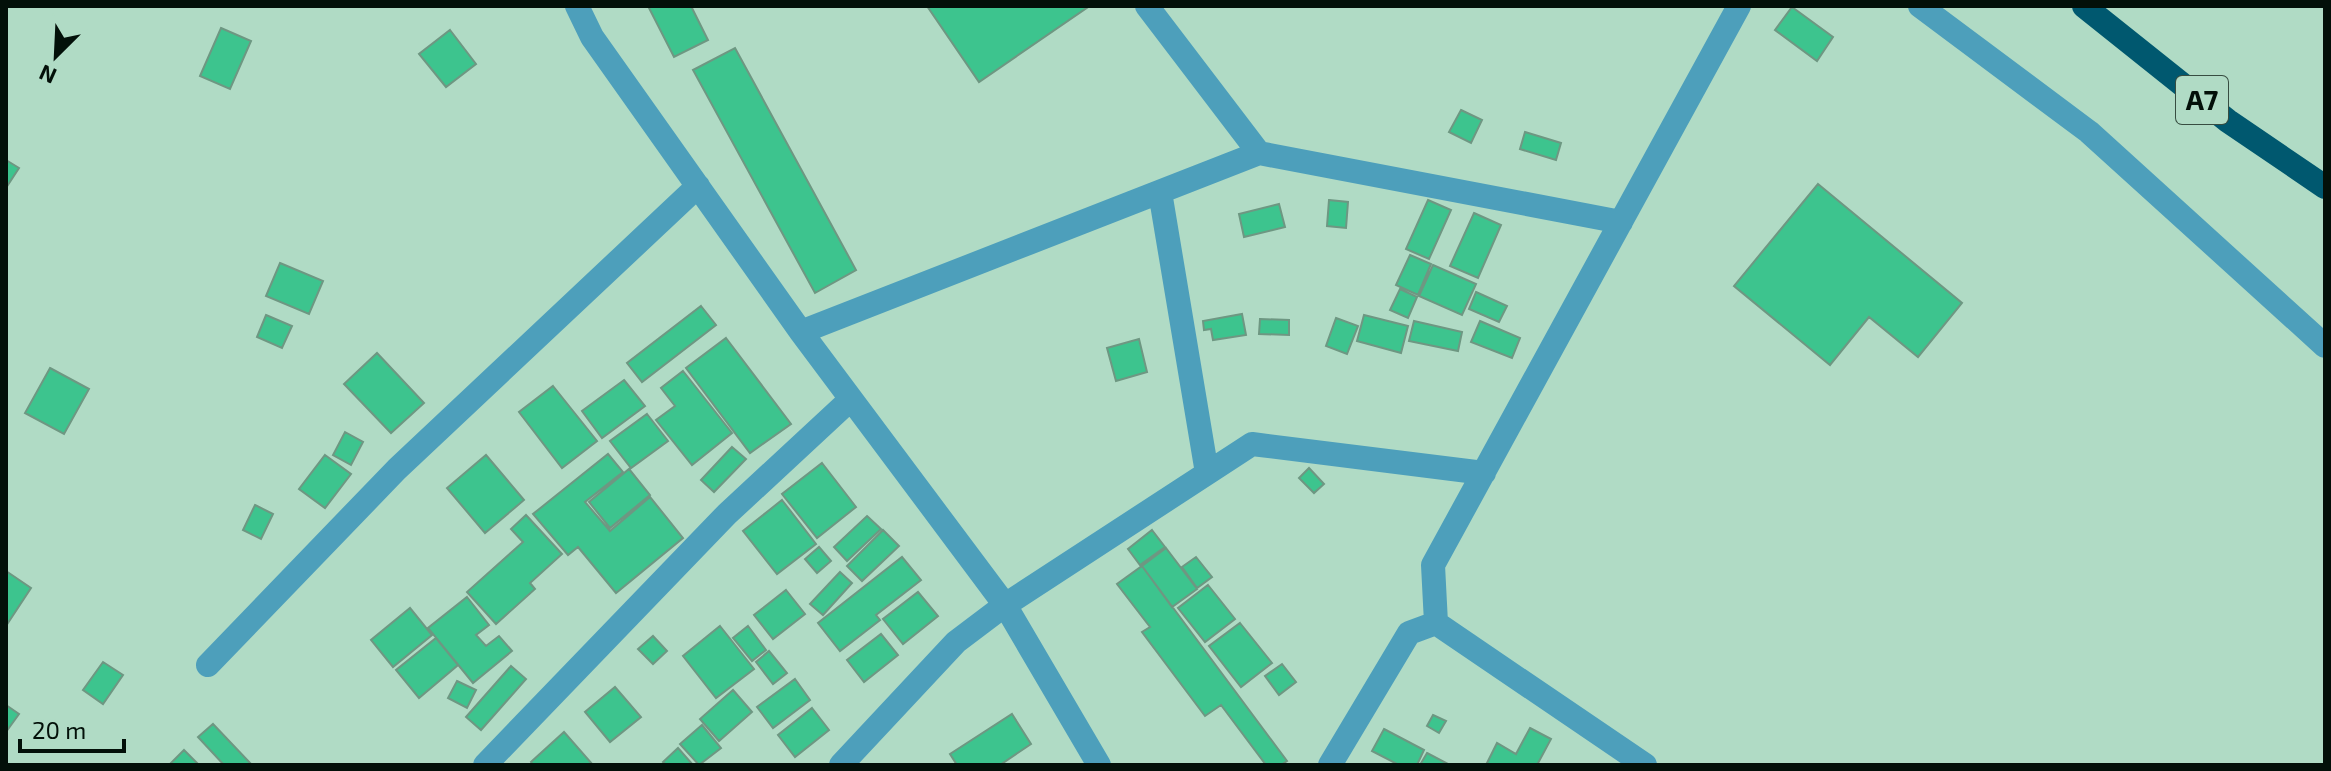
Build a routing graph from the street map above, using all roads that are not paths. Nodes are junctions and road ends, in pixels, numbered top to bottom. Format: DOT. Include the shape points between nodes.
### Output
graph roads {
  1 [pos="577,6"];
  2 [pos="1147,6"];
  3 [pos="1739,6"];
  4 [pos="1920,6"];
  5 [pos="2084,6"];
  6 [pos="1259,153"];
  7 [pos="698,186"];
  8 [pos="2325,187"];
  9 [pos="1160,192"];
  10 [pos="1621,222"];
  11 [pos="801,332"];
  12 [pos="2325,346"];
  13 [pos="851,399"];
  14 [pos="1207,473"];
  15 [pos="1484,473"];
  16 [pos="1005,605"];
  17 [pos="1436,623"];
  18 [pos="208,665"];
  19 [pos="485,765"];
  20 [pos="841,765"];
  21 [pos="1099,765"];
  22 [pos="1330,765"];
  23 [pos="1645,765"];
  1 -- 7 [label="street" via="592,37"];
  2 -- 6 [label="street"];
  3 -- 10 [label="street"];
  4 -- 12 [label="street" via="2089,132"];
  5 -- 8 [label="highway, A7" via="2228,121"];
  6 -- 9 [label="street"];
  6 -- 10 [label="street"];
  7 -- 11 [label="street"];
  7 -- 18 [label="street" via="397,469"];
  9 -- 11 [label="street"];
  9 -- 14 [label="street"];
  10 -- 15 [label="street"];
  11 -- 13 [label="street"];
  13 -- 16 [label="street"];
  13 -- 19 [label="street" via="727,514"];
  14 -- 15 [label="street" via="1252,444"];
  14 -- 16 [label="street"];
  15 -- 17 [label="street" via="1433,565"];
  16 -- 20 [label="street" via="956,642"];
  16 -- 21 [label="street"];
  17 -- 22 [label="street" via="1409,633"];
  17 -- 23 [label="street"];
}
